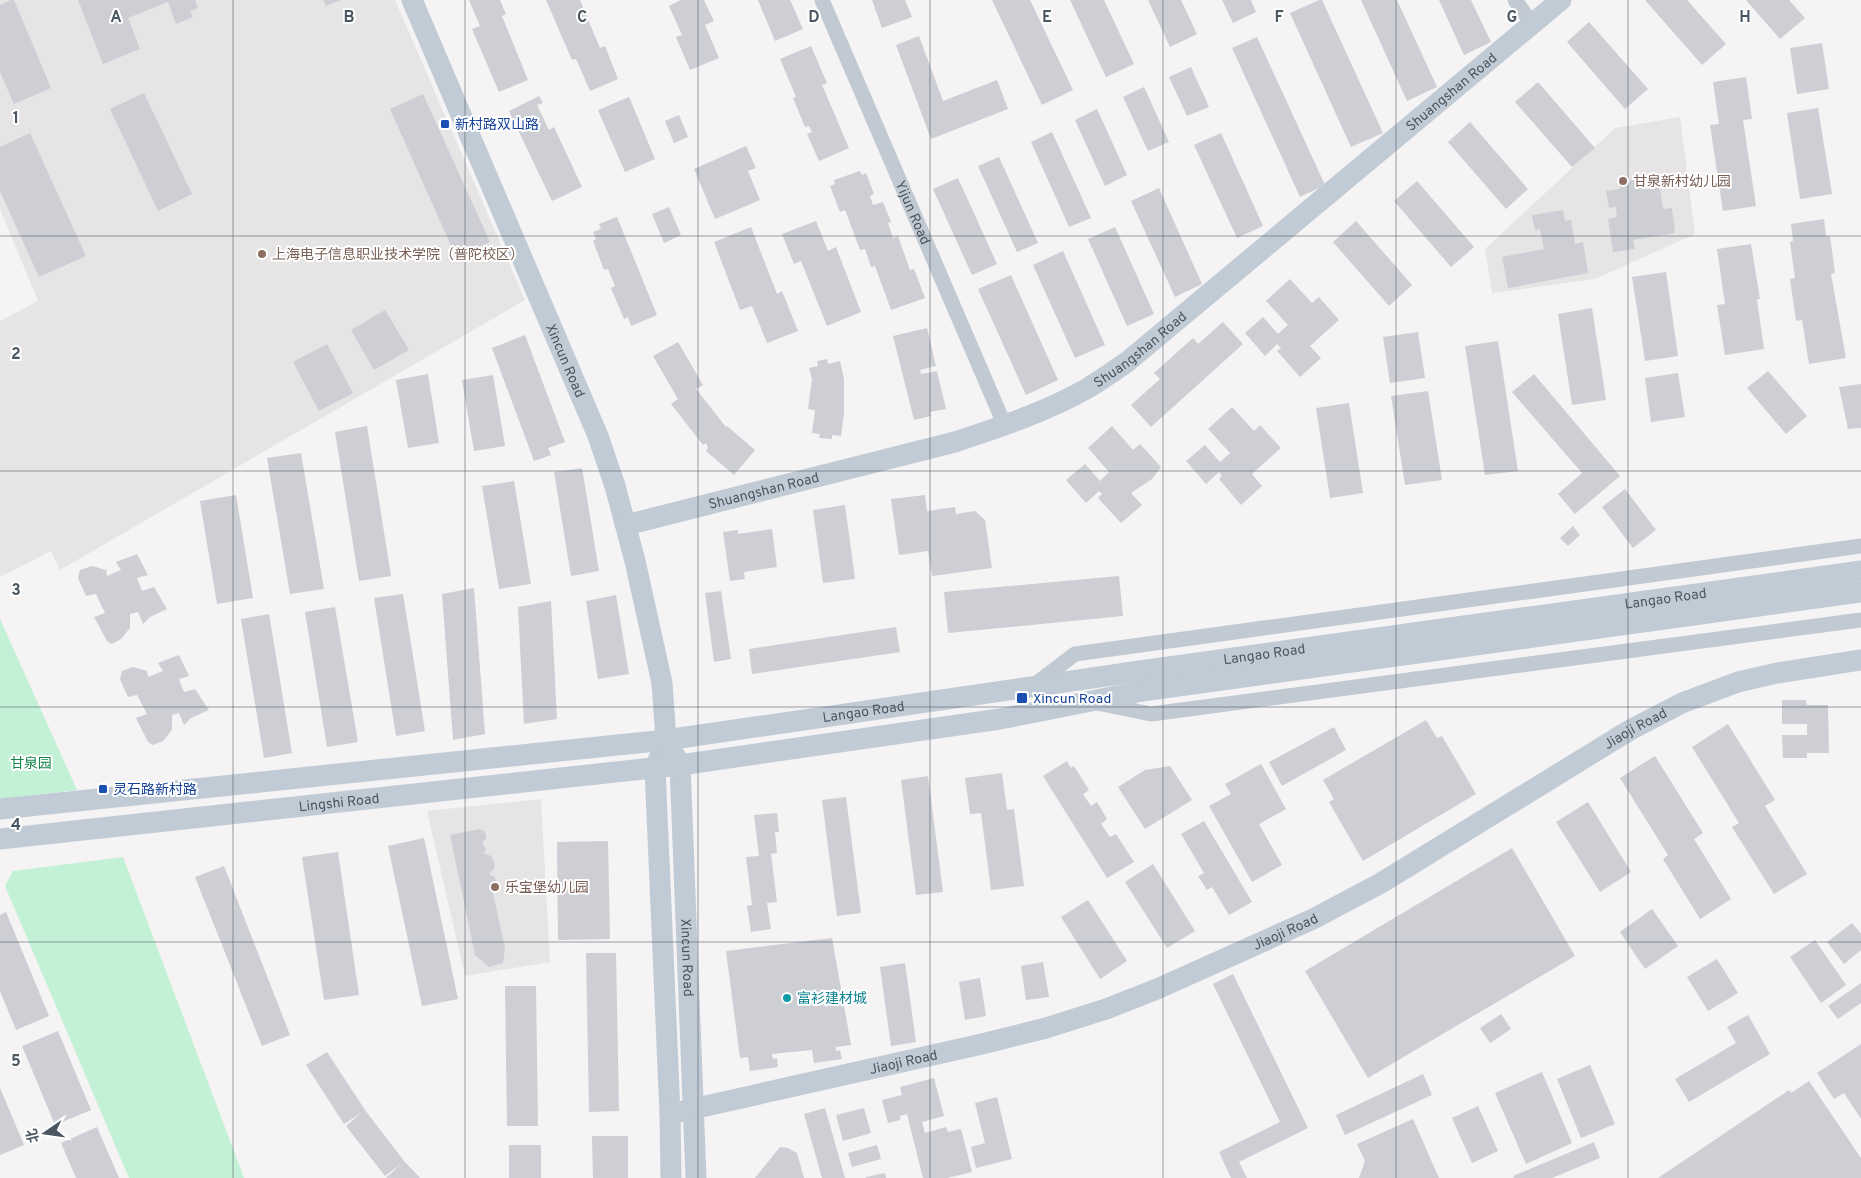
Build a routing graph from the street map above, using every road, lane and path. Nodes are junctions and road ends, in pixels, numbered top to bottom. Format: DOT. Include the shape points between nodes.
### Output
graph roads {
  1 [pos="412,0"];
  2 [pos="822,0"];
  3 [pos="1515,0"];
  4 [pos="1561,0"];
  5 [pos="1533,25"];
  6 [pos="1004,426"];
  7 [pos="626,525"];
  8 [pos="1861,546"];
  9 [pos="1861,572"];
  10 [pos="1861,592"];
  11 [pos="1861,620"];
  12 [pos="1513,630"];
  13 [pos="1861,660"];
  14 [pos="1033,686"];
  15 [pos="1089,702"];
  16 [pos="666,740"];
  17 [pos="680,765"];
  18 [pos="655,768"];
  19 [pos="0,808"];
  20 [pos="0,838"];
  21 [pos="694,1108"];
  22 [pos="670,1114"];
  23 [pos="671,1178"];
  24 [pos="696,1178"];
  1 -- 7 [label="main road, Xincun Road" via="585,403 607,460"];
  2 -- 6 [label="street, Yijun Road"];
  3 -- 5 [label="street"];
  4 -- 5 [label="main road, Shuangshan Road"];
  5 -- 6 [label="main road, Shuangshan Road" via="1126,362 1088,388"];
  6 -- 7 [label="main road, Shuangshan Road" via="955,442"];
  7 -- 16 [label="main road, Xincun Road" via="662,684"];
  8 -- 14 [label="street" via="1075,654"];
  9 -- 12 [label="main road, Langao Road"];
  10 -- 12 [label="main road, Langao Road"];
  11 -- 15 [label="street" via="1151,714"];
  12 -- 14 [label="main road, Langao Road"];
  12 -- 15 [label="main road, Langao Road"];
  13 -- 21 [label="main road, Jiaoji Road" via="1738,682 1682,703 1630,730 1381,883 1224,961 1106,1009 982,1044"];
  14 -- 16 [label="main road, Langao Road"];
  15 -- 17 [label="main road, Langao Road" via="1000,719"];
  16 -- 17 [label="main road, Xincun Road"];
  16 -- 18 [label="main road, Xincun Road"];
  16 -- 19 [label="main road, Lingshi Road"];
  17 -- 18 [label="main road, Lingshi Road"];
  17 -- 21 [label="main road, Xincun Road"];
  18 -- 20 [label="main road, Lingshi Road"];
  18 -- 22 [label="main road, Xincun Road"];
  21 -- 22 [label="main road, Jiaoji Road"];
  21 -- 24 [label="main road, Xincun Road"];
  22 -- 23 [label="main road, Xincun Road"];
}
